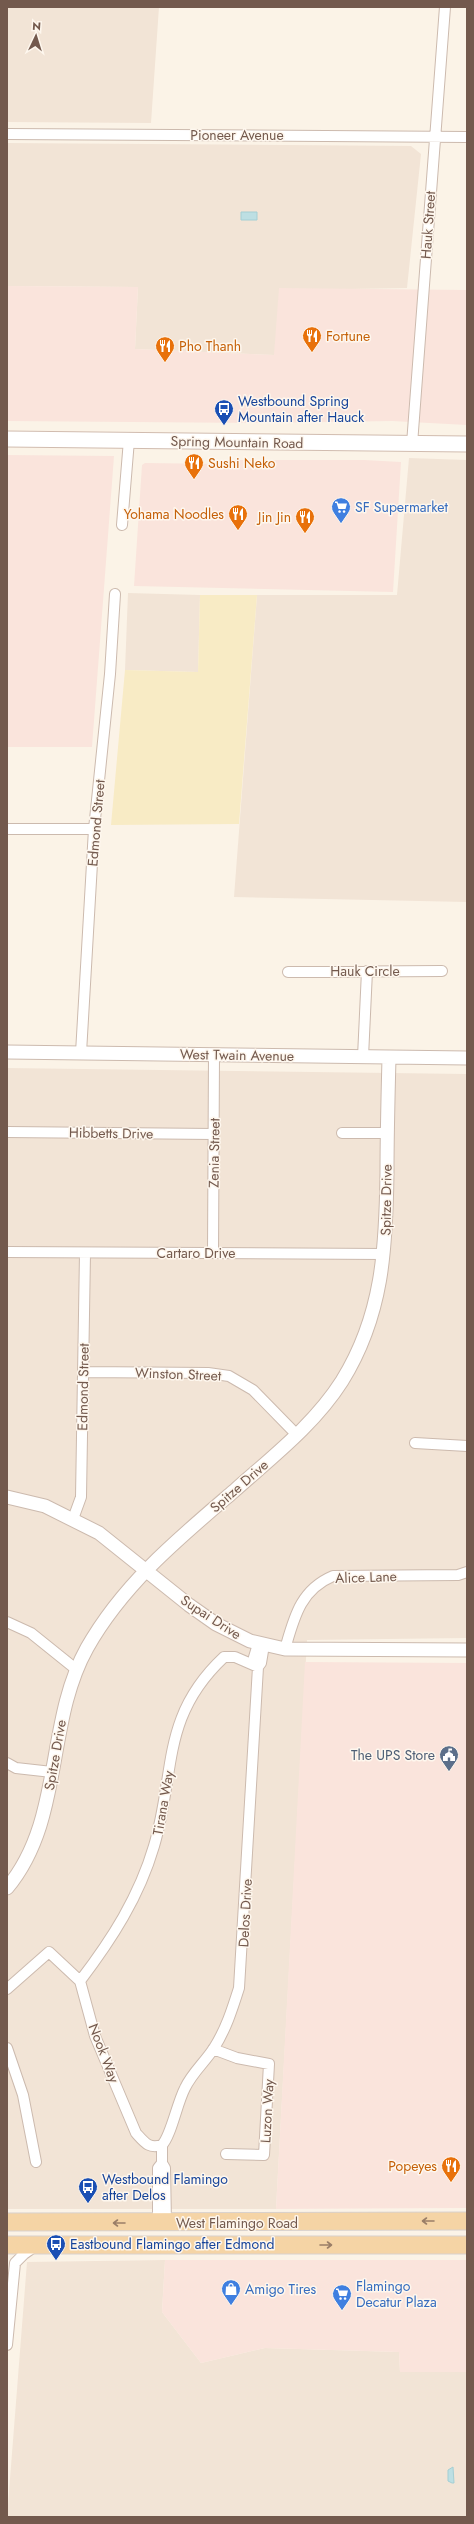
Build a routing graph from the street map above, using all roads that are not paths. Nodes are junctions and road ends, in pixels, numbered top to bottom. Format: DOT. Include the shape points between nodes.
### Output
graph roads {
  1 [pos="445,7"];
  2 [pos="7,134"];
  3 [pos="435,136"];
  4 [pos="467,137"];
  5 [pos="7,439"];
  6 [pos="129,440"];
  7 [pos="412,444"];
  8 [pos="467,444"];
  9 [pos="122,525"];
  10 [pos="115,594"];
  11 [pos="8,829"];
  12 [pos="94,829"];
  13 [pos="367,971"];
  14 [pos="442,971"];
  15 [pos="288,972"];
  16 [pos="7,1052"];
  17 [pos="81,1053"];
  18 [pos="214,1054"];
  19 [pos="363,1056"];
  20 [pos="389,1058"];
  21 [pos="467,1058"];
  22 [pos="7,1132"];
  23 [pos="342,1133"];
  24 [pos="388,1133"];
  25 [pos="214,1134"];
  26 [pos="7,1252"];
  27 [pos="85,1253"];
  28 [pos="213,1253"];
  29 [pos="384,1254"];
  30 [pos="84,1372"];
  31 [pos="297,1435"];
  32 [pos="415,1443"];
  33 [pos="467,1446"];
  34 [pos="7,1497"];
  35 [pos="73,1519"];
  36 [pos="146,1570"];
  37 [pos="467,1572"];
  38 [pos="7,1622"];
  39 [pos="261,1644"];
  40 [pos="285,1649"];
  41 [pos="467,1650"];
  42 [pos="255,1666"];
  43 [pos="77,1670"];
  44 [pos="7,1763"];
  45 [pos="52,1772"];
  46 [pos="7,1888"];
  47 [pos="80,1981"];
  48 [pos="7,1989"];
  49 [pos="7,2048"];
  50 [pos="213,2049"];
  51 [pos="162,2145"];
  52 [pos="226,2154"];
  53 [pos="36,2162"];
  54 [pos="467,2221"];
  55 [pos="7,2222"];
  56 [pos="367,2222"];
  57 [pos="60,2223"];
  58 [pos="162,2223"];
  59 [pos="289,2223"];
  60 [pos="7,2239"];
  61 [pos="7,2245"];
  62 [pos="39,2245"];
  63 [pos="203,2245"];
  64 [pos="288,2245"];
  65 [pos="467,2245"];
  66 [pos="7,2345"];
  1 -- 3 [label="street, Hauk Street"];
  2 -- 3 [label="street, Pioneer Avenue"];
  3 -- 4 [label="street, Pioneer Avenue"];
  3 -- 7 [label="street, Hauk Street"];
  5 -- 6 [label="main road, Spring Mountain Road"];
  6 -- 7 [label="main road, Spring Mountain Road"];
  6 -- 9 [label="street"];
  7 -- 8 [label="main road, Spring Mountain Road"];
  10 -- 12 [label="street, Edmond Street" via="110,674"];
  11 -- 12 [label="street"];
  12 -- 17 [label="street, Edmond Street"];
  13 -- 14 [label="street, Hauk Circle"];
  13 -- 15 [label="street, Hauk Circle"];
  13 -- 19 [label="street"];
  16 -- 17 [label="street, West Twain Avenue"];
  17 -- 18 [label="street, West Twain Avenue"];
  18 -- 19 [label="street, West Twain Avenue"];
  18 -- 25 [label="street, Zenia Street"];
  19 -- 20 [label="street, West Twain Avenue"];
  20 -- 21 [label="street, West Twain Avenue"];
  20 -- 24 [label="street, Spitze Drive"];
  22 -- 25 [label="street, Hibbetts Drive"];
  23 -- 24 [label="street"];
  24 -- 29 [label="street, Spitze Drive"];
  25 -- 28 [label="street, Zenia Street"];
  26 -- 27 [label="street, Cartaro Drive"];
  27 -- 28 [label="street, Cartaro Drive"];
  27 -- 30 [label="street, Edmond Street"];
  28 -- 29 [label="street, Cartaro Drive"];
  29 -- 31 [label="street, Spitze Drive" via="378,1292 358,1350 341,1382"];
  30 -- 31 [label="street, Winston Street" via="208,1373 229,1376 253,1390"];
  30 -- 35 [label="street, Edmond Street" via="81,1497"];
  31 -- 36 [label="street, Spitze Drive"];
  32 -- 33 [label="street"];
  34 -- 35 [label="street, Supai Drive" via="45,1506"];
  35 -- 36 [label="street, Supai Drive" via="99,1533"];
  36 -- 39 [label="street, Supai Drive" via="216,1624 241,1638"];
  36 -- 43 [label="street, Spitze Drive" via="100,1628"];
  37 -- 40 [label="street, Alice Lane" via="458,1575 333,1576 322,1581 305,1595 294,1616"];
  38 -- 43 [label="street" via="31,1633"];
  39 -- 40 [label="street, Supai Drive"];
  39 -- 42 [label="street, Delos Drive" via="261,1663"];
  40 -- 41 [label="street, Supai Drive"];
  42 -- 47 [label="street, Tirana Way" via="235,1657 224,1657 206,1676 186,1706 174,1737 163,1810 144,1876 114,1934"];
  42 -- 50 [label="street, Delos Drive" via="242,1968 239,1988 228,2023"];
  43 -- 45 [label="street, Spitze Drive" via="61,1717"];
  44 -- 45 [label="street" via="16,1768"];
  45 -- 46 [label="street, Spitze Drive" via="39,1828 27,1855"];
  47 -- 48 [label="street" via="48,1952"];
  47 -- 51 [label="street, Nook Way" via="95,2036 136,2133 147,2146"];
  49 -- 53 [label="street" via="23,2095"];
  50 -- 51 [label="street, Delos Drive" via="185,2087 173,2114 167,2139"];
  50 -- 52 [label="street, Luzon Way" via="237,2058 269,2064 264,2155"];
  51 -- 58 [label="street, Delos Drive" via="162,2163 165,2168"];
  54 -- 56 [label="main road, West Flamingo Road, one-way"];
  55 -- 57 [label="main road, West Flamingo Road"];
  56 -- 59 [label="main road, West Flamingo Road"];
  56 -- 64 [label="main road" via="342,2232 302,2235"];
  58 -- 57 [label="main road, West Flamingo Road, one-way"];
  57 -- 60 [label="main road" via="26,2234 12,2234"];
  58 -- 59 [label="main road, West Flamingo Road"];
  59 -- 63 [label="main road" via="287,2229 277,2234 241,2235"];
  61 -- 62 [label="main road, West Flamingo Road"];
  62 -- 63 [label="main road, West Flamingo Road"];
  62 -- 66 [label="street" via="15,2263"];
  63 -- 64 [label="main road, West Flamingo Road"];
  64 -- 65 [label="main road, West Flamingo Road, one-way"];
}
